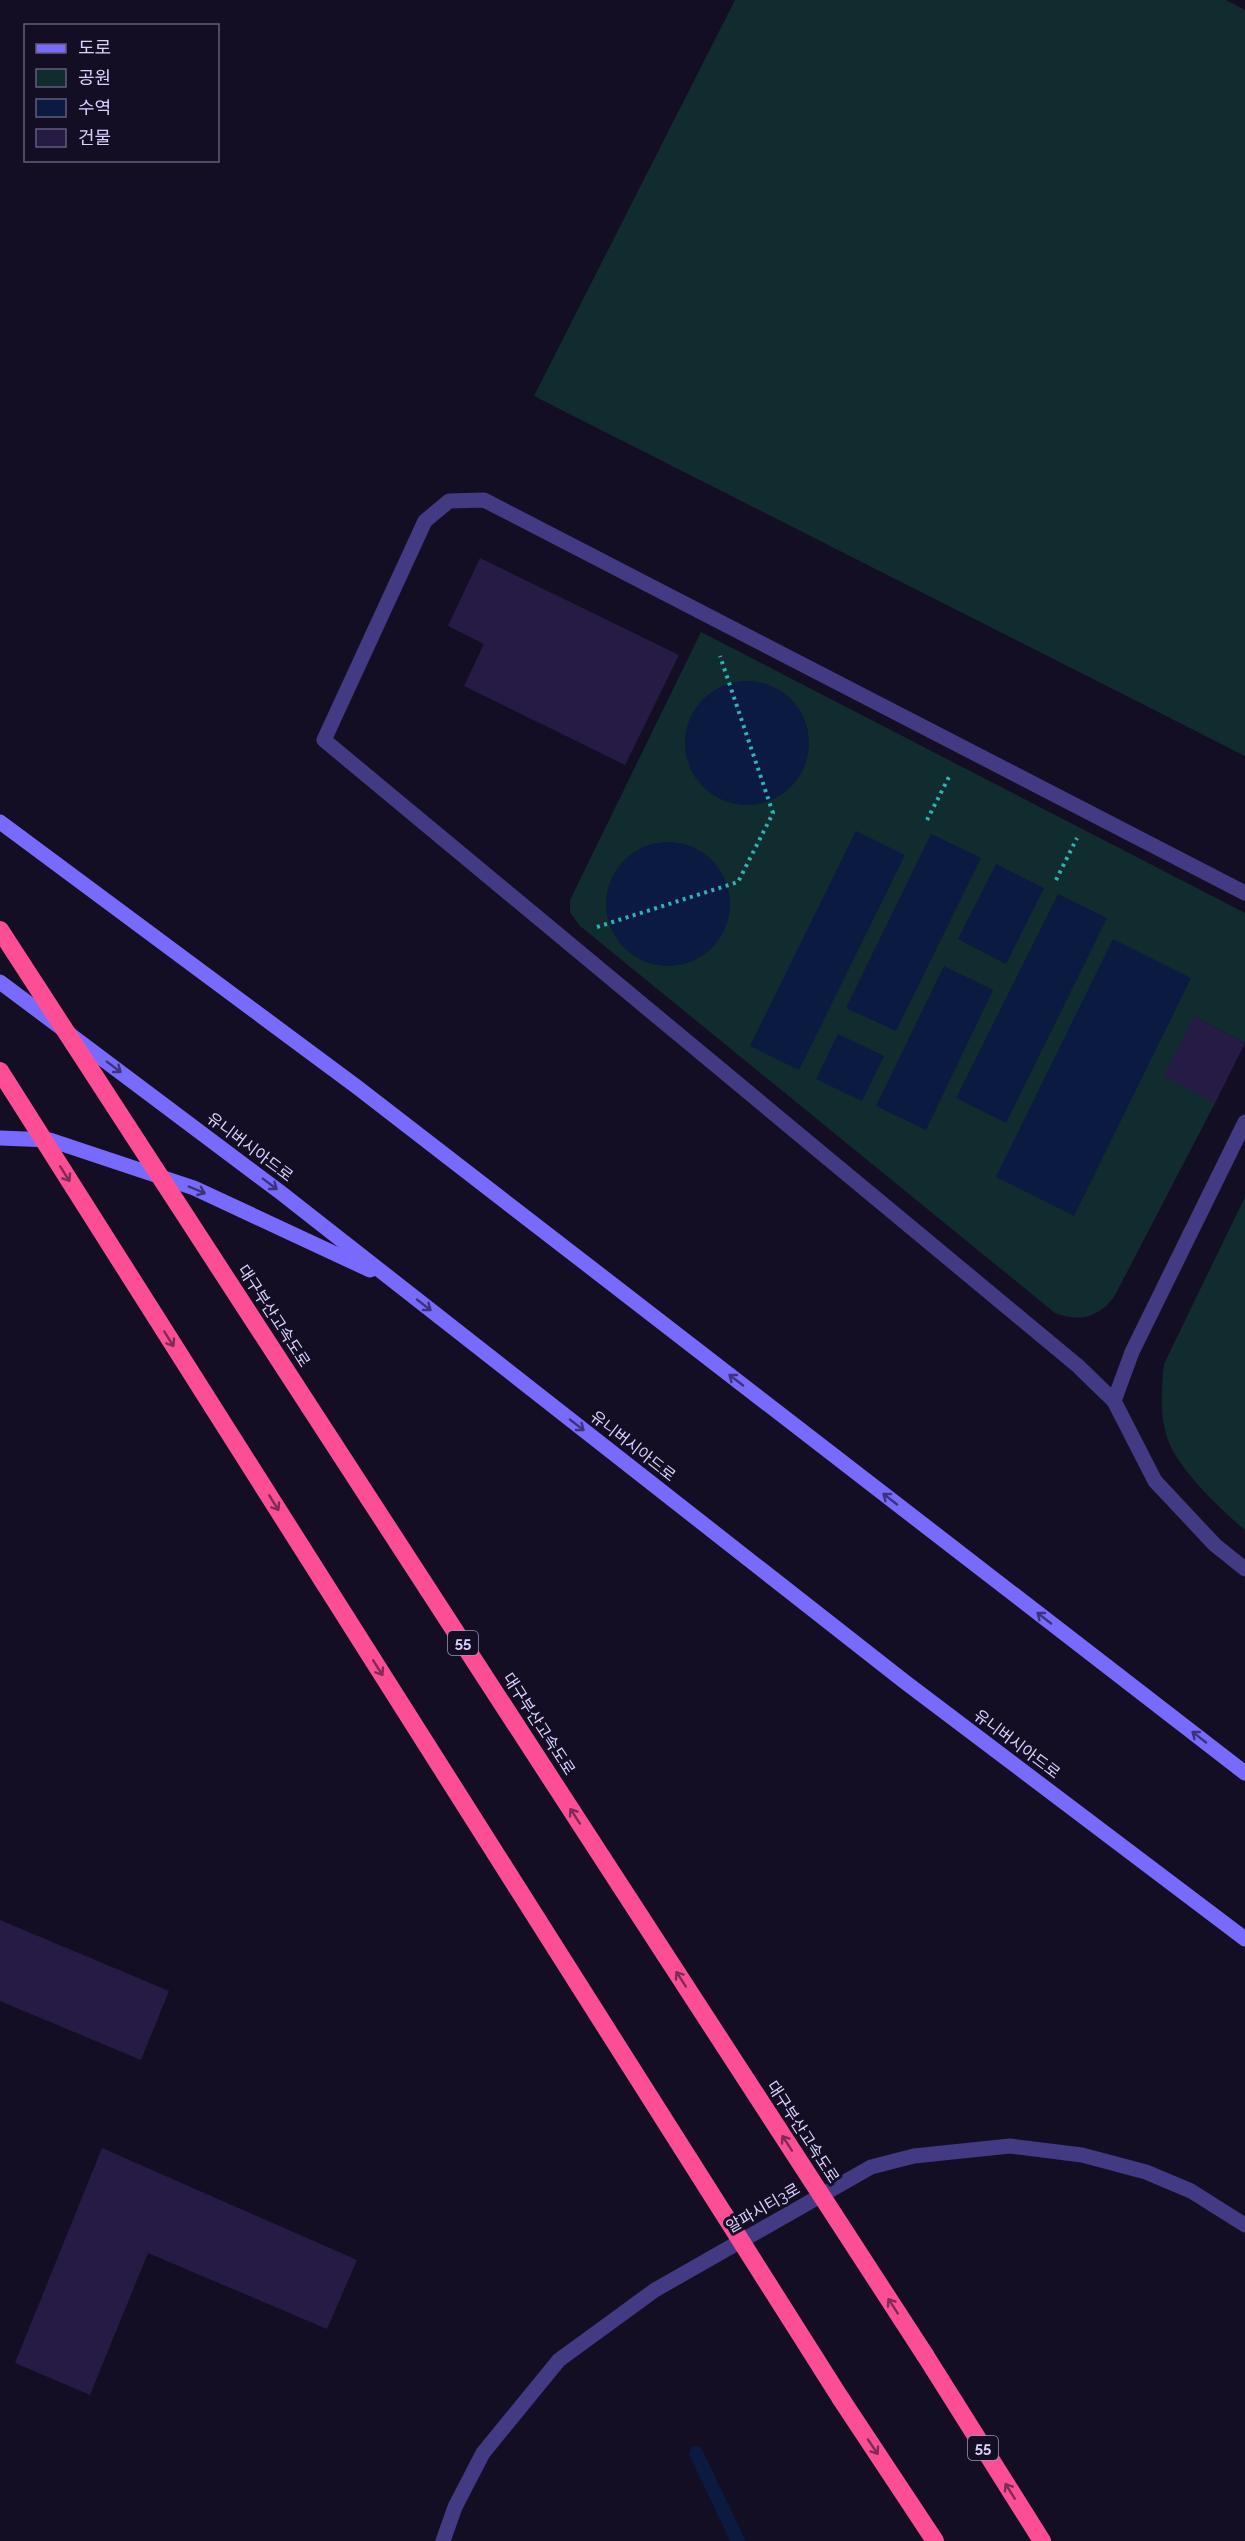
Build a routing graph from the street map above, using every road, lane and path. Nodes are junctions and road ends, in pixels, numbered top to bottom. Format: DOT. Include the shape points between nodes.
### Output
graph roads {
  1 [pos="729,684"];
  2 [pos="963,748"];
  3 [pos="1089,813"];
  4 [pos="927,820"];
  5 [pos="0,822"];
  6 [pos="1056,880"];
  7 [pos="1245,893"];
  8 [pos="609,922"];
  9 [pos="0,930"];
  10 [pos="0,982"];
  11 [pos="0,1071"];
  12 [pos="1245,1122"];
  13 [pos="0,1138"];
  14 [pos="393,1281"];
  15 [pos="1114,1401"];
  16 [pos="1245,1569"];
  17 [pos="1245,1773"];
  18 [pos="1245,1939"];
  19 [pos="1245,2225"];
  20 [pos="443,2541"];
  21 [pos="935,2541"];
  22 [pos="1041,2541"];
  1 -- 8 [label="path" via="773,813 738,882"];
  2 -- 3 [label="street"];
  2 -- 4 [label="path"];
  2 -- 15 [label="street" via="484,500 449,501 425,521 324,740 1078,1366"];
  3 -- 6 [label="path"];
  3 -- 7 [label="street"];
  17 -- 5 [label="main road, one-way" via="357,1087"];
  22 -- 9 [label="highway, 대구부산고속도로 / 55, one-way, bridge" via="925,2355"];
  10 -- 14 [label="main road, 유니버시아드로, one-way"];
  11 -- 21 [label="highway, one-way, bridge"];
  12 -- 15 [label="street" via="1132,1352"];
  13 -- 14 [label="main road, one-way" via="50,1140 194,1188"];
  14 -- 18 [label="main road, 유니버시아드로, one-way" via="904,1682"];
  15 -- 16 [label="street" via="1155,1481 1215,1545"];
  19 -- 20 [label="street, 알파시티3로" via="1182,2187 1146,2172 1082,2155 1010,2146 915,2156 871,2167 655,2290 559,2360 483,2453 455,2507"];
}
